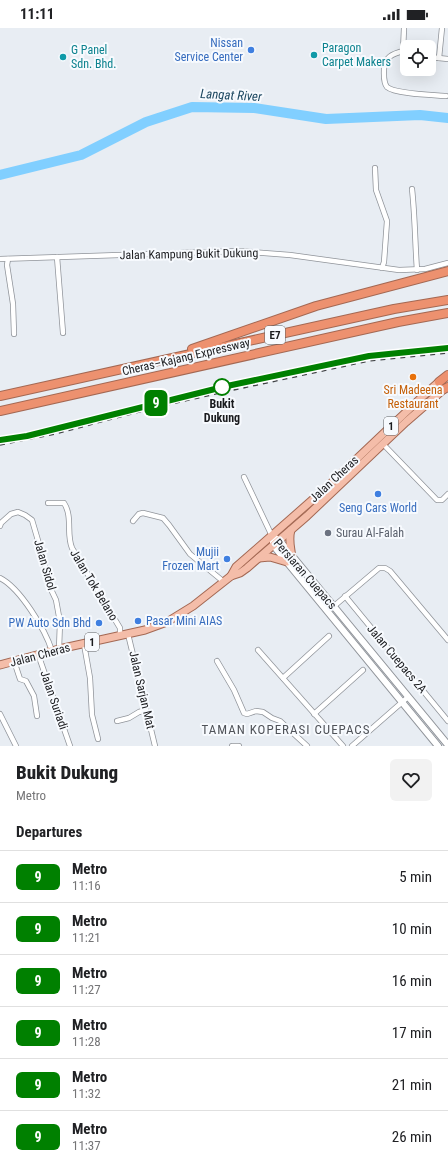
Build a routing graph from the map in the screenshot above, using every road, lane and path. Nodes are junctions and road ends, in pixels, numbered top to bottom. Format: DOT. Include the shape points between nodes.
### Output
graph roads {
  1 [pos="404,28"];
  2 [pos="442,28"];
  3 [pos="403,40"];
  4 [pos="400,52"];
  5 [pos="436,58"];
  6 [pos="439,58"];
  7 [pos="448,59"];
  8 [pos="446,96"];
  9 [pos="374,168"];
  10 [pos="412,189"];
  11 [pos="57,257"];
  12 [pos="0,259"];
  13 [pos="8,259"];
  14 [pos="448,263"];
  15 [pos="382,268"];
  16 [pos="417,270"];
  17 [pos="448,271"];
  18 [pos="448,300"];
  19 [pos="448,313"];
  20 [pos="63,333"];
  21 [pos="14,334"];
  22 [pos="156,362"];
  23 [pos="448,375"];
  24 [pos="444,386"];
  25 [pos="0,396"];
  26 [pos="0,411"];
  27 [pos="383,444"];
  28 [pos="244,477"];
  29 [pos="448,494"];
  30 [pos="48,503"];
  31 [pos="133,521"];
  32 [pos="0,526"];
  33 [pos="291,530"];
  34 [pos="272,536"];
  35 [pos="276,542"];
  36 [pos="257,559"];
  37 [pos="290,560"];
  38 [pos="231,576"];
  39 [pos="0,578"];
  40 [pos="224,582"];
  41 [pos="345,596"];
  42 [pos="334,607"];
  43 [pos="128,634"];
  44 [pos="120,636"];
  45 [pos="329,636"];
  46 [pos="448,640"];
  47 [pos="84,644"];
  48 [pos="59,649"];
  49 [pos="258,650"];
  50 [pos="52,651"];
  51 [pos="38,654"];
  52 [pos="14,661"];
  53 [pos="216,661"];
  54 [pos="0,665"];
  55 [pos="362,670"];
  56 [pos="283,678"];
  57 [pos="408,697"];
  58 [pos="402,702"];
  59 [pos="146,710"];
  60 [pos="0,714"];
  61 [pos="314,714"];
  62 [pos="37,716"];
  63 [pos="448,721"];
  64 [pos="117,722"];
  65 [pos="98,739"];
  66 [pos="448,745"];
  67 [pos="16,746"];
  68 [pos="70,746"];
  69 [pos="155,746"];
  70 [pos="232,746"];
  71 [pos="239,746"];
  72 [pos="306,746"];
  73 [pos="343,746"];
  74 [pos="352,746"];
  75 [pos="438,746"];
  1 -- 3 [label="street"];
  2 -- 6 [label="street"];
  4 -- 8 [label="street" via="387,58 384,66 384,80 387,86 395,91"];
  5 -- 6 [label="street"];
  6 -- 7 [label="street"];
  9 -- 15 [label="street" via="376,190 387,221"];
  10 -- 16 [label="street"];
  11 -- 13 [label="street, Jalan Kampung Bukit Dukung"];
  11 -- 15 [label="street, Jalan Kampung Bukit Dukung" via="239,252 290,255"];
  11 -- 20 [label="street"];
  12 -- 13 [label="street, Jalan Kampung Bukit Dukung"];
  13 -- 21 [label="street"];
  14 -- 16 [label="street, Jalan Kampung Bukit Dukung"];
  15 -- 16 [label="street, Jalan Kampung Bukit Dukung"];
  17 -- 22 [label="highway" via="316,306"];
  18 -- 22 [label="highway, Cheras–Kajang Expressway / E7" via="394,309"];
  19 -- 26 [label="highway, Cheras–Kajang Expressway / E7"];
  22 -- 25 [label="highway, Cheras–Kajang Expressway / E7"];
  23 -- 24 [label="highway"];
  24 -- 27 [label="main road, Jalan Cheras / 1"];
  24 -- 34 [label="main road, Jalan Cheras / 1" via="423,396"];
  27 -- 29 [label="street" via="437,500 442,500"];
  27 -- 33 [label="main road, Jalan Cheras / 1"];
  28 -- 34 [label="street"];
  30 -- 44 [label="street, Jalan Tok Belano" via="64,503 68,512 72,548 120,628"];
  31 -- 40 [label="street" via="143,513 163,518 190,554"];
  32 -- 48 [label="street, Jalan Sidol" via="11,514 18,512 32,520 47,581 56,600 60,622"];
  33 -- 35 [label="main road, Jalan Cheras / 1"];
  33 -- 37 [label="main road"];
  34 -- 35 [label="street, Persiaran Cuepacs"];
  34 -- 38 [label="main road, Jalan Cheras / 1" via="236,567"];
  35 -- 36 [label="main road, Jalan Cheras / 1"];
  35 -- 37 [label="street, Persiaran Cuepacs"];
  36 -- 37 [label="main road" via="270,557"];
  36 -- 38 [label="main road, Jalan Cheras / 1" via="240,573"];
  37 -- 42 [label="street, Persiaran Cuepacs"];
  37 -- 58 [label="street, Persiaran Cuepacs"];
  38 -- 40 [label="main road, Jalan Cheras / 1"];
  39 -- 50 [label="street" via="24,600 41,626"];
  40 -- 43 [label="main road, Jalan Cheras / 1" via="173,619"];
  41 -- 42 [label="street"];
  41 -- 46 [label="street" via="379,568 385,568"];
  41 -- 63 [label="street, Jalan Cuepacs 2A"];
  42 -- 57 [label="street, Persiaran Cuepacs"];
  43 -- 44 [label="main road, Jalan Cheras / 1"];
  43 -- 59 [label="street, Jalan Sarjan Mat"];
  44 -- 47 [label="main road, Jalan Cheras / 1"];
  45 -- 56 [label="street"];
  47 -- 48 [label="main road, Jalan Cheras / 1"];
  47 -- 65 [label="street" via="90,678 92,715"];
  48 -- 50 [label="main road, Jalan Cheras / 1"];
  49 -- 56 [label="street"];
  50 -- 51 [label="main road, Jalan Cheras / 1"];
  51 -- 52 [label="main road, Jalan Cheras / 1"];
  51 -- 68 [label="street, Jalan Suriadi"];
  52 -- 54 [label="main road, Jalan Cheras / 1"];
  52 -- 62 [label="street" via="20,679 26,681 34,696"];
  53 -- 72 [label="street" via="234,690 244,713 264,712 280,721"];
  55 -- 61 [label="street"];
  56 -- 61 [label="street"];
  57 -- 58 [label="street"];
  57 -- 66 [label="street, Persiaran Cuepacs"];
  58 -- 74 [label="street"];
  58 -- 75 [label="street, Persiaran Cuepacs"];
  59 -- 64 [label="street"];
  59 -- 69 [label="street, Jalan Sarjan Mat"];
  60 -- 67 [label="street"];
  61 -- 73 [label="street"];
  70 -- 71 [label="street"];
}
